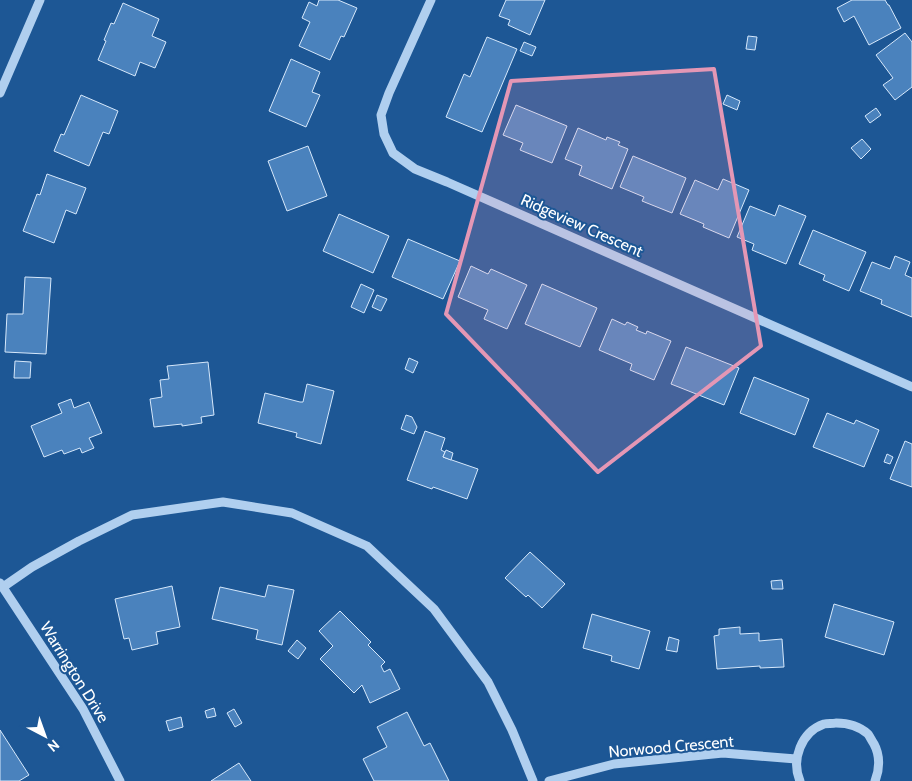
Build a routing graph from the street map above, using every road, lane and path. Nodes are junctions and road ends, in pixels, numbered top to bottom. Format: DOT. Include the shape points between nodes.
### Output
graph roads {
  1 [pos="40,0"];
  2 [pos="431,0"];
  3 [pos="0,93"];
  4 [pos="912,387"];
  5 [pos="1,585"];
  6 [pos="796,759"];
  7 [pos="120,781"];
  8 [pos="533,781"];
  9 [pos="549,781"];
  10 [pos="800,781"];
  11 [pos="875,781"];
  1 -- 3 [label="street"];
  2 -- 4 [label="street, Ridgeview Crescent" via="382,115 384,134 393,153 415,169"];
  5 -- 7 [label="street, Warrington Drive" via="84,709"];
  5 -- 8 [label="street" via="132,515 223,502 292,513 367,546 434,609 488,682"];
  6 -- 9 [label="street, Norwood Crescent" via="723,753 614,764"];
  6 -- 10 [label="street"];
  6 -- 11 [label="street" via="801,744 812,731 825,724 856,726 868,734 878,752 879,773"];
}
